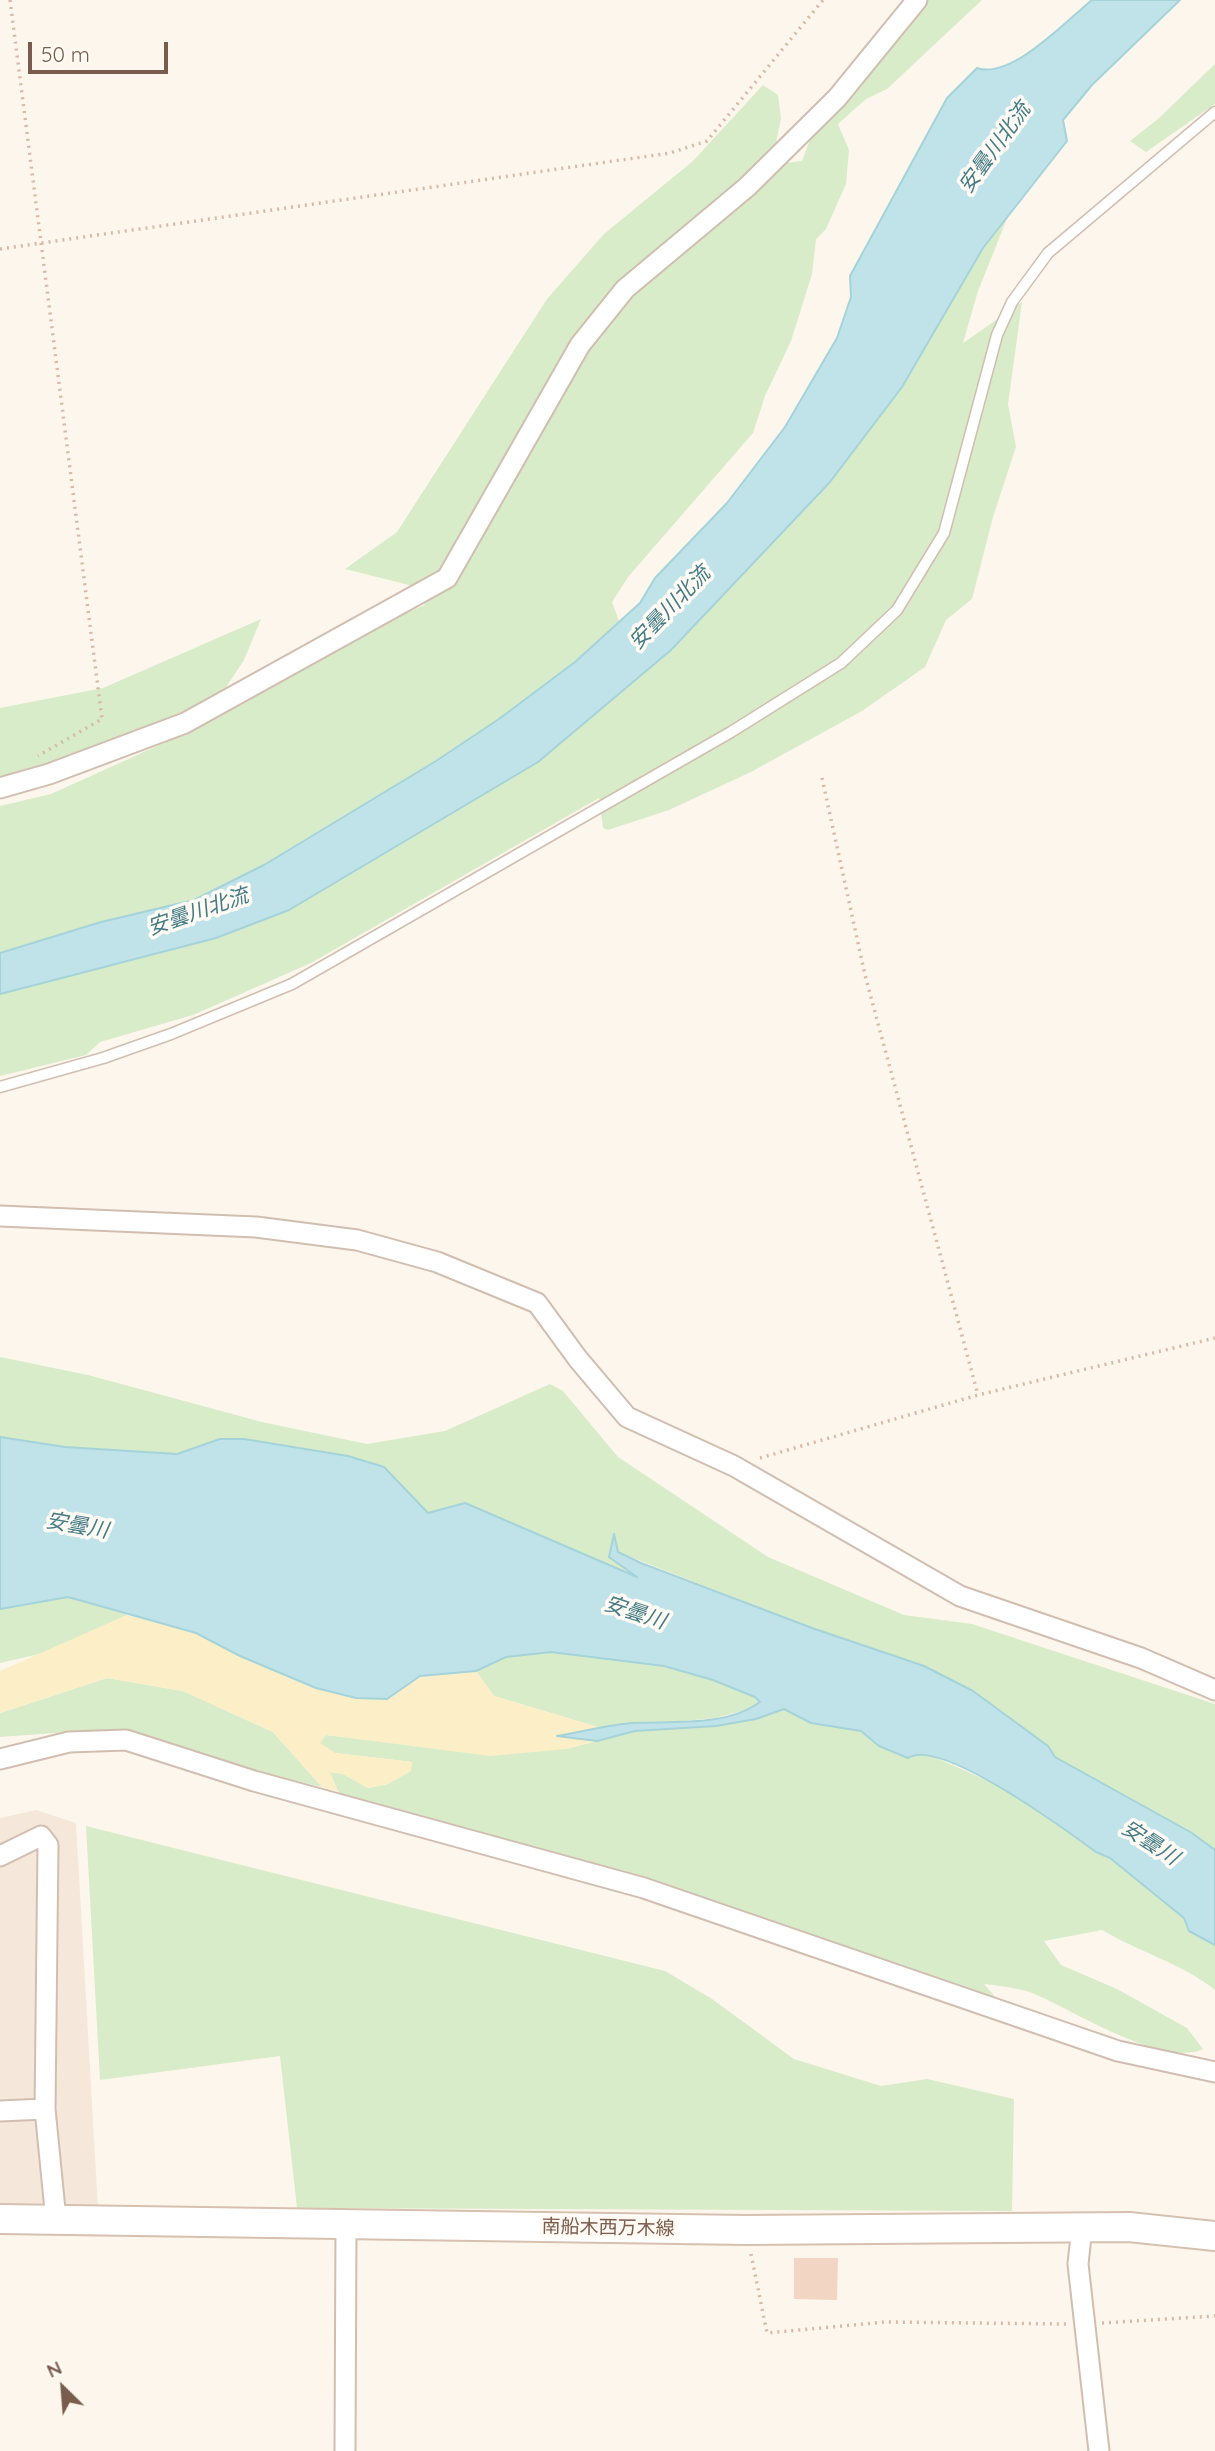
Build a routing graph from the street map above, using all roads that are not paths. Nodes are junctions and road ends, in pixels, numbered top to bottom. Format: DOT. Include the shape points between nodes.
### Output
graph roads {
  1 [pos="917,0"];
  2 [pos="1215,111"];
  3 [pos="0,788"];
  4 [pos="0,1087"];
  5 [pos="0,1216"];
  6 [pos="1215,1690"];
  7 [pos="0,1759"];
  8 [pos="0,1856"];
  9 [pos="1215,2072"];
  10 [pos="45,2109"];
  11 [pos="0,2111"];
  12 [pos="0,2220"];
  13 [pos="56,2220"];
  14 [pos="346,2224"];
  15 [pos="1083,2227"];
  16 [pos="1215,2236"];
  17 [pos="345,2451"];
  18 [pos="1099,2451"];
  1 -- 3 [label="street" via="837,98 747,187 625,289 580,345 447,578 185,723"];
  2 -- 4 [label="lane" via="1048,253 1012,302 997,335 944,533 897,610 841,663 731,732 292,984 103,1058"];
  5 -- 6 [label="street" via="256,1227 357,1240 437,1262 537,1303 627,1417 734,1466 960,1596 1141,1658"];
  7 -- 9 [label="street" via="69,1742 126,1740 254,1781 644,1888 1118,2051"];
  8 -- 10 [label="street" via="41,1836 48,1845"];
  10 -- 11 [label="street"];
  10 -- 13 [label="street"];
  12 -- 13 [label="main road, 南船木西万木線"];
  13 -- 14 [label="main road, 南船木西万木線"];
  14 -- 15 [label="main road, 南船木西万木線" via="746,2230"];
  14 -- 17 [label="street"];
  15 -- 16 [label="main road, 南船木西万木線"];
  15 -- 18 [label="street" via="1078,2263"];
}
